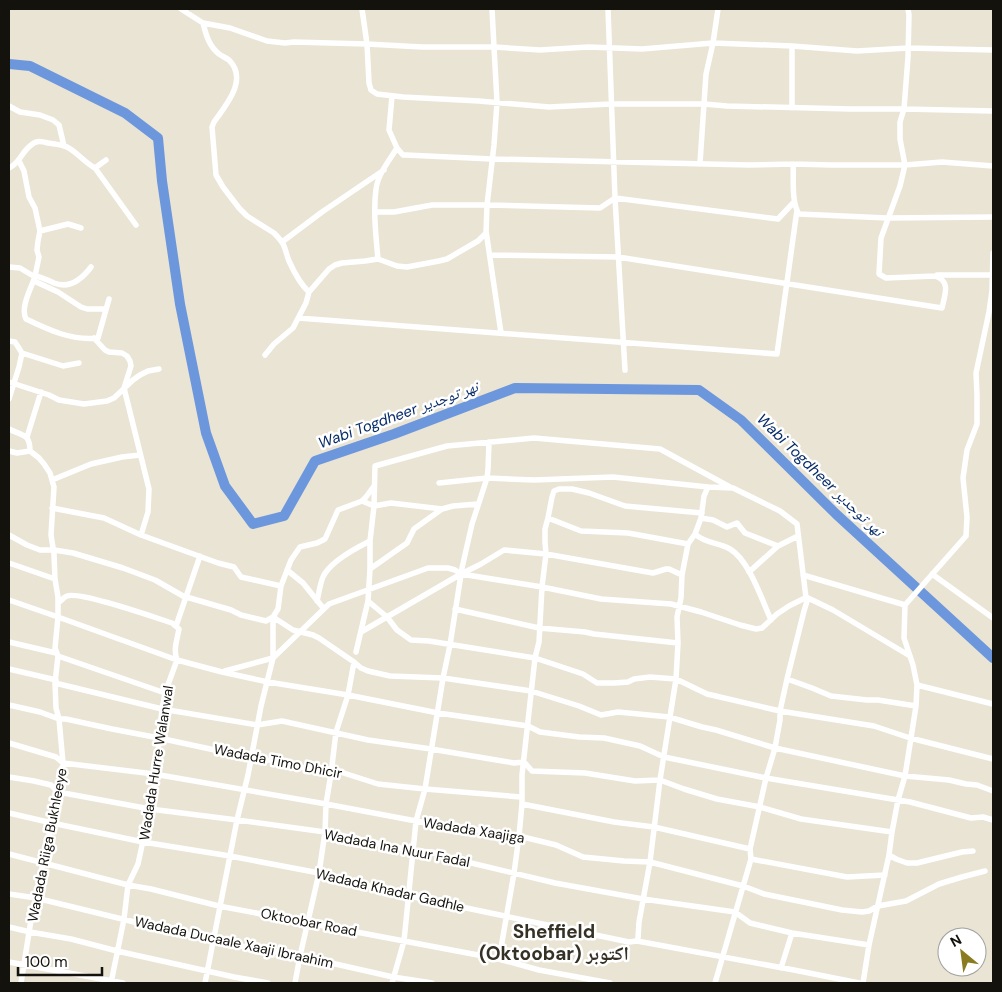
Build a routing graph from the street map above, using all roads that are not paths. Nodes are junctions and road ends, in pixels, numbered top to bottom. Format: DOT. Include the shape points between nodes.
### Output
graph roads {
  1 [pos="181,9"];
  2 [pos="362,9"];
  3 [pos="492,9"];
  4 [pos="608,9"];
  5 [pos="718,9"];
  6 [pos="913,9"];
  7 [pos="908,12"];
  8 [pos="203,23"];
  9 [pos="713,43"];
  10 [pos="367,44"];
  11 [pos="792,46"];
  12 [pos="494,47"];
  13 [pos="610,48"];
  14 [pos="908,48"];
  15 [pos="993,50"];
  16 [pos="392,96"];
  17 [pos="497,102"];
  18 [pos="611,104"];
  19 [pos="704,104"];
  20 [pos="9,106"];
  21 [pos="792,108"];
  22 [pos="904,109"];
  23 [pos="993,111"];
  24 [pos="64,146"];
  25 [pos="397,148"];
  26 [pos="492,159"];
  27 [pos="106,160"];
  28 [pos="19,161"];
  29 [pos="614,162"];
  30 [pos="700,164"];
  31 [pos="793,164"];
  32 [pos="905,166"];
  33 [pos="993,166"];
  34 [pos="9,168"];
  35 [pos="95,168"];
  36 [pos="384,170"];
  37 [pos="615,198"];
  38 [pos="794,202"];
  39 [pos="487,205"];
  40 [pos="797,210"];
  41 [pos="375,212"];
  42 [pos="993,217"];
  43 [pos="887,218"];
  44 [pos="136,225"];
  45 [pos="81,228"];
  46 [pos="40,231"];
  47 [pos="486,231"];
  48 [pos="282,242"];
  49 [pos="993,253"];
  50 [pos="490,255"];
  51 [pos="618,257"];
  52 [pos="378,259"];
  53 [pos="9,267"];
  54 [pos="91,267"];
  55 [pos="879,274"];
  56 [pos="993,275"];
  57 [pos="35,278"];
  58 [pos="787,283"];
  59 [pos="309,292"];
  60 [pos="109,299"];
  61 [pos="106,309"];
  62 [pos="298,318"];
  63 [pos="501,333"];
  64 [pos="94,338"];
  65 [pos="9,341"];
  66 [pos="623,342"];
  67 [pos="22,353"];
  68 [pos="265,355"];
  69 [pos="78,363"];
  70 [pos="159,369"];
  71 [pos="624,370"];
  72 [pos="11,382"];
  73 [pos="124,388"];
  74 [pos="41,392"];
  75 [pos="9,399"];
  76 [pos="9,429"];
  77 [pos="27,437"];
  78 [pos="489,442"];
  79 [pos="30,451"];
  80 [pos="9,452"];
  81 [pos="140,455"];
  82 [pos="487,478"];
  83 [pos="52,480"];
  84 [pos="439,483"];
  85 [pos="374,485"];
  86 [pos="708,487"];
  87 [pos="733,488"];
  88 [pos="362,501"];
  89 [pos="478,504"];
  90 [pos="374,506"];
  91 [pos="52,508"];
  92 [pos="442,509"];
  93 [pos="702,515"];
  94 [pos="548,518"];
  95 [pos="695,534"];
  96 [pos="9,535"];
  97 [pos="141,535"];
  98 [pos="798,536"];
  99 [pos="370,541"];
  100 [pos="688,544"];
  101 [pos="778,546"];
  102 [pos="53,550"];
  103 [pos="546,554"];
  104 [pos="200,556"];
  105 [pos="9,563"];
  106 [pos="370,569"];
  107 [pos="287,570"];
  108 [pos="749,572"];
  109 [pos="461,574"];
  110 [pos="932,574"];
  111 [pos="682,575"];
  112 [pos="803,575"];
  113 [pos="55,579"];
  114 [pos="281,586"];
  115 [pos="542,587"];
  116 [pos="369,590"];
  117 [pos="186,597"];
  118 [pos="807,598"];
  119 [pos="9,600"];
  120 [pos="317,601"];
  121 [pos="368,601"];
  122 [pos="58,603"];
  123 [pos="904,605"];
  124 [pos="678,607"];
  125 [pos="324,609"];
  126 [pos="455,609"];
  127 [pos="58,617"];
  128 [pos="273,617"];
  129 [pos="387,617"];
  130 [pos="993,618"];
  131 [pos="771,620"];
  132 [pos="176,626"];
  133 [pos="539,628"];
  134 [pos="301,632"];
  135 [pos="361,632"];
  136 [pos="9,642"];
  137 [pos="678,643"];
  138 [pos="450,645"];
  139 [pos="356,652"];
  140 [pos="57,654"];
  141 [pos="910,656"];
  142 [pos="273,658"];
  143 [pos="536,658"];
  144 [pos="176,660"];
  145 [pos="354,662"];
  146 [pos="9,669"];
  147 [pos="222,672"];
  148 [pos="443,678"];
  149 [pos="676,679"];
  150 [pos="787,679"];
  151 [pos="56,681"];
  152 [pos="268,682"];
  153 [pos="917,685"];
  154 [pos="531,691"];
  155 [pos="165,692"];
  156 [pos="348,695"];
  157 [pos="993,704"];
  158 [pos="9,706"];
  159 [pos="916,706"];
  160 [pos="162,709"];
  161 [pos="780,712"];
  162 [pos="438,713"];
  163 [pos="669,717"];
  164 [pos="59,719"];
  165 [pos="258,725"];
  166 [pos="528,726"];
  167 [pos="336,732"];
  168 [pos="159,738"];
  169 [pos="910,738"];
  170 [pos="9,743"];
  171 [pos="775,748"];
  172 [pos="431,749"];
  173 [pos="664,757"];
  174 [pos="252,758"];
  175 [pos="993,759"];
  176 [pos="524,762"];
  177 [pos="63,763"];
  178 [pos="331,770"];
  179 [pos="154,774"];
  180 [pos="905,776"];
  181 [pos="9,777"];
  182 [pos="766,778"];
  183 [pos="660,780"];
  184 [pos="425,789"];
  185 [pos="244,790"];
  186 [pos="993,791"];
  187 [pos="58,792"];
  188 [pos="521,797"];
  189 [pos="898,800"];
  190 [pos="326,804"];
  191 [pos="522,804"];
  192 [pos="760,807"];
  193 [pos="150,809"];
  194 [pos="9,813"];
  195 [pos="237,820"];
  196 [pos="993,820"];
  197 [pos="416,821"];
  198 [pos="52,823"];
  199 [pos="654,828"];
  200 [pos="325,832"];
  201 [pos="892,832"];
  202 [pos="519,836"];
  203 [pos="143,842"];
  204 [pos="750,849"];
  205 [pos="414,851"];
  206 [pos="973,852"];
  207 [pos="9,854"];
  208 [pos="889,855"];
  209 [pos="230,856"];
  210 [pos="750,859"];
  211 [pos="650,862"];
  212 [pos="43,863"];
  213 [pos="985,871"];
  214 [pos="319,873"];
  215 [pos="514,873"];
  216 [pos="885,875"];
  217 [pos="128,885"];
  218 [pos="743,886"];
  219 [pos="9,894"];
  220 [pos="409,896"];
  221 [pos="36,898"];
  222 [pos="643,898"];
  223 [pos="220,906"];
  224 [pos="878,906"];
  225 [pos="736,912"];
  226 [pos="507,916"];
  227 [pos="124,919"];
  228 [pos="308,922"];
  229 [pos="9,927"];
  230 [pos="30,932"];
  231 [pos="792,933"];
  232 [pos="404,940"];
  233 [pos="212,941"];
  234 [pos="637,941"];
  235 [pos="869,945"];
  236 [pos="117,951"];
  237 [pos="300,956"];
  238 [pos="723,957"];
  239 [pos="499,959"];
  240 [pos="9,962"];
  241 [pos="24,965"];
  242 [pos="782,968"];
  243 [pos="207,971"];
  244 [pos="393,980"];
  245 [pos="111,982"];
  246 [pos="21,983"];
  247 [pos="123,983"];
  248 [pos="204,983"];
  249 [pos="268,983"];
  250 [pos="295,983"];
  251 [pos="432,983"];
  252 [pos="610,983"];
  253 [pos="715,983"];
  254 [pos="859,983"];
  255 [pos="863,983"];
  1 -- 8 [label="street"];
  2 -- 10 [label="street"];
  3 -- 12 [label="street"];
  4 -- 13 [label="street"];
  5 -- 9 [label="street"];
  6 -- 7 [label="street"];
  7 -- 14 [label="street"];
  8 -- 10 [label="street" via="277,43"];
  8 -- 48 [label="street" via="214,49 229,61 237,74 235,89 212,127 216,174 239,208"];
  9 -- 11 [label="street"];
  9 -- 13 [label="street" via="642,49"];
  9 -- 19 [label="street"];
  10 -- 12 [label="street"];
  10 -- 16 [label="street" via="371,90"];
  11 -- 14 [label="street" via="857,51"];
  11 -- 21 [label="street"];
  12 -- 13 [label="street" via="540,50"];
  12 -- 17 [label="street"];
  13 -- 18 [label="street"];
  14 -- 15 [label="street"];
  14 -- 22 [label="street"];
  16 -- 17 [label="street"];
  16 -- 25 [label="street" via="389,130"];
  17 -- 18 [label="street" via="549,107"];
  17 -- 26 [label="street"];
  18 -- 19 [label="street"];
  18 -- 29 [label="street"];
  19 -- 21 [label="street"];
  19 -- 30 [label="street"];
  20 -- 24 [label="street" via="53,120 59,126"];
  21 -- 22 [label="street"];
  22 -- 23 [label="street"];
  22 -- 32 [label="street" via="900,139"];
  24 -- 28 [label="street" via="36,142 29,146"];
  24 -- 35 [label="street"];
  25 -- 26 [label="street" via="403,155"];
  25 -- 36 [label="street"];
  26 -- 29 [label="street"];
  26 -- 39 [label="street"];
  27 -- 35 [label="street"];
  28 -- 34 [label="street"];
  28 -- 46 [label="street"];
  29 -- 30 [label="street"];
  29 -- 37 [label="street"];
  30 -- 31 [label="street"];
  31 -- 32 [label="street"];
  31 -- 38 [label="street"];
  32 -- 33 [label="street" via="942,162"];
  32 -- 43 [label="street"];
  35 -- 44 [label="street"];
  36 -- 41 [label="street" via="376,188"];
  36 -- 48 [label="street"];
  37 -- 38 [label="street" via="778,219"];
  37 -- 39 [label="street" via="600,208"];
  37 -- 51 [label="street"];
  38 -- 40 [label="street"];
  39 -- 41 [label="street" via="432,205"];
  39 -- 47 [label="street"];
  40 -- 43 [label="street" via="800,214"];
  40 -- 58 [label="street"];
  41 -- 52 [label="street"];
  42 -- 43 [label="street"];
  43 -- 55 [label="street" via="881,238"];
  45 -- 46 [label="street" via="68,224"];
  46 -- 57 [label="street"];
  47 -- 50 [label="street"];
  47 -- 52 [label="street" via="478,241 447,259 407,267"];
  48 -- 59 [label="street" via="300,281"];
  49 -- 56 [label="street"];
  50 -- 51 [label="street"];
  50 -- 63 [label="street"];
  51 -- 58 [label="street"];
  51 -- 66 [label="street"];
  52 -- 59 [label="street" via="335,264"];
  53 -- 57 [label="street" via="20,268"];
  54 -- 57 [label="street" via="68,284"];
  55 -- 56 [label="street"];
  55 -- 58 [label="street" via="886,278 941,278 946,288 942,308"];
  56 -- 110 [label="street" via="976,373 977,424 963,478 968,517 966,536"];
  57 -- 61 [label="street" via="81,307"];
  57 -- 64 [label="street" via="24,307 26,319 72,337"];
  58 -- 66 [label="street" via="777,354"];
  59 -- 62 [label="street"];
  60 -- 61 [label="street"];
  61 -- 64 [label="street" via="98,338"];
  62 -- 63 [label="street"];
  62 -- 68 [label="street" via="293,328"];
  63 -- 66 [label="street"];
  64 -- 73 [label="street" via="105,350 127,356 131,366"];
  65 -- 67 [label="street" via="15,342"];
  66 -- 71 [label="street"];
  67 -- 69 [label="street" via="63,366"];
  67 -- 72 [label="street"];
  70 -- 73 [label="street" via="140,375"];
  72 -- 74 [label="street"];
  72 -- 75 [label="street"];
  73 -- 74 [label="street" via="107,401 84,404 58,400"];
  73 -- 81 [label="street"];
  74 -- 77 [label="street"];
  76 -- 77 [label="street"];
  77 -- 79 [label="street"];
  78 -- 82 [label="street"];
  78 -- 85 [label="street" via="447,446 376,466"];
  78 -- 87 [label="street" via="534,438 660,449"];
  79 -- 80 [label="street"];
  79 -- 83 [label="street, Wadada Riiga Bukhleeye" via="39,458"];
  81 -- 83 [label="street" via="91,464"];
  81 -- 97 [label="street" via="149,489 148,512"];
  82 -- 84 [label="street"];
  82 -- 86 [label="street" via="613,477"];
  82 -- 89 [label="street"];
  83 -- 91 [label="street, Wadada Riiga Bukhleeye"];
  85 -- 88 [label="street"];
  85 -- 90 [label="street"];
  86 -- 87 [label="street"];
  86 -- 93 [label="street"];
  87 -- 98 [label="street" via="780,511 796,524"];
  88 -- 90 [label="street"];
  88 -- 107 [label="street" via="338,510 325,539 300,548"];
  89 -- 92 [label="street"];
  89 -- 109 [label="street"];
  90 -- 92 [label="street" via="391,503"];
  90 -- 99 [label="street"];
  91 -- 97 [label="street" via="104,518"];
  91 -- 102 [label="street, Wadada Riiga Bukhleeye"];
  92 -- 106 [label="street" via="414,529 407,543"];
  93 -- 94 [label="street" via="625,506 589,493 561,489 554,491"];
  93 -- 95 [label="street"];
  93 -- 101 [label="street" via="727,527 737,523 746,533"];
  94 -- 100 [label="street" via="581,531 628,533"];
  94 -- 103 [label="street" via="544,536"];
  95 -- 100 [label="street"];
  95 -- 108 [label="street" via="702,540 732,550"];
  96 -- 102 [label="street" via="40,550"];
  97 -- 104 [label="street"];
  98 -- 101 [label="street"];
  98 -- 112 [label="street"];
  99 -- 106 [label="street"];
  99 -- 120 [label="street" via="351,550 330,569 323,577"];
  100 -- 111 [label="street"];
  101 -- 108 [label="street"];
  102 -- 113 [label="street, Wadada Riiga Bukhleeye"];
  102 -- 117 [label="street" via="123,568"];
  103 -- 109 [label="street" via="504,550"];
  103 -- 111 [label="street" via="653,572 669,569"];
  103 -- 115 [label="street"];
  104 -- 114 [label="street" via="234,567 240,577"];
  104 -- 117 [label="street, Wadada Hurre Walanwal"];
  105 -- 113 [label="street"];
  106 -- 116 [label="street"];
  107 -- 114 [label="street"];
  107 -- 120 [label="street"];
  108 -- 131 [label="street"];
  109 -- 115 [label="street"];
  109 -- 116 [label="street" via="448,568 428,568"];
  109 -- 126 [label="street"];
  109 -- 129 [label="street"];
  110 -- 123 [label="street"];
  110 -- 130 [label="street"];
  111 -- 124 [label="street"];
  112 -- 118 [label="street"];
  112 -- 123 [label="street"];
  113 -- 122 [label="street, Wadada Riiga Bukhleeye"];
  114 -- 128 [label="street" via="278,609"];
  115 -- 124 [label="street" via="600,599"];
  115 -- 133 [label="street"];
  116 -- 121 [label="street"];
  116 -- 125 [label="street" via="329,604"];
  117 -- 128 [label="street" via="248,617 266,620"];
  117 -- 132 [label="street, Wadada Hurre Walanwal"];
  118 -- 131 [label="street" via="789,606"];
  118 -- 141 [label="street"];
  118 -- 150 [label="street"];
  119 -- 127 [label="street"];
  120 -- 125 [label="street"];
  121 -- 129 [label="street"];
  121 -- 135 [label="street"];
  122 -- 127 [label="street, Wadada Riiga Bukhleeye"];
  122 -- 132 [label="street" via="67,596 92,598"];
  123 -- 141 [label="street" via="904,638"];
  124 -- 131 [label="street" via="756,629"];
  124 -- 137 [label="street"];
  125 -- 134 [label="street"];
  126 -- 133 [label="street"];
  126 -- 138 [label="street"];
  127 -- 140 [label="street, Wadada Riiga Bukhleeye"];
  127 -- 144 [label="street"];
  128 -- 134 [label="street"];
  128 -- 142 [label="street"];
  129 -- 135 [label="street"];
  129 -- 138 [label="street" via="411,640"];
  132 -- 144 [label="street, Wadada Hurre Walanwal" via="179,629 174,649"];
  133 -- 137 [label="street"];
  133 -- 143 [label="street"];
  134 -- 142 [label="street"];
  134 -- 145 [label="street" via="319,638"];
  135 -- 139 [label="street"];
  136 -- 140 [label="street"];
  137 -- 149 [label="street"];
  138 -- 143 [label="street"];
  138 -- 148 [label="street"];
  140 -- 151 [label="street, Wadada Riiga Bukhleeye"];
  140 -- 155 [label="street"];
  141 -- 153 [label="street"];
  142 -- 147 [label="street"];
  142 -- 152 [label="street"];
  143 -- 149 [label="street" via="582,674 597,683 650,677"];
  143 -- 154 [label="street"];
  144 -- 147 [label="street"];
  144 -- 155 [label="street, Wadada Hurre Walanwal"];
  145 -- 148 [label="street" via="368,671 390,676"];
  145 -- 156 [label="street"];
  146 -- 151 [label="street"];
  147 -- 152 [label="street"];
  148 -- 154 [label="street"];
  148 -- 162 [label="street"];
  149 -- 161 [label="street" via="707,694"];
  149 -- 163 [label="street"];
  150 -- 159 [label="street" via="831,696"];
  150 -- 161 [label="street"];
  151 -- 160 [label="street"];
  151 -- 164 [label="street, Wadada Riiga Bukhleeye"];
  152 -- 156 [label="street"];
  152 -- 165 [label="street"];
  153 -- 157 [label="street"];
  153 -- 159 [label="street"];
  154 -- 163 [label="street" via="600,715 618,712"];
  154 -- 166 [label="street"];
  155 -- 160 [label="street, Wadada Hurre Walanwal"];
  156 -- 162 [label="street"];
  156 -- 167 [label="street"];
  158 -- 164 [label="street, Wadada Timo Dhicir"];
  159 -- 169 [label="street"];
  160 -- 165 [label="street"];
  160 -- 168 [label="street, Wadada Hurre Walanwal"];
  161 -- 169 [label="street" via="874,726"];
  161 -- 171 [label="street"];
  162 -- 166 [label="street"];
  162 -- 172 [label="street"];
  163 -- 171 [label="street"];
  163 -- 173 [label="street"];
  164 -- 168 [label="street, Wadada Timo Dhicir"];
  164 -- 177 [label="street, Wadada Riiga Bukhleeye"];
  165 -- 167 [label="street" via="282,721"];
  165 -- 174 [label="street"];
  166 -- 173 [label="street" via="540,732 604,738 640,746"];
  166 -- 176 [label="street"];
  167 -- 172 [label="street"];
  167 -- 178 [label="street"];
  168 -- 174 [label="street, Wadada Timo Dhicir"];
  168 -- 179 [label="street, Wadada Hurre Walanwal"];
  169 -- 175 [label="street"];
  169 -- 180 [label="street"];
  170 -- 177 [label="street, Wadada Xaajiga" via="56,757"];
  171 -- 180 [label="street"];
  171 -- 182 [label="street"];
  172 -- 176 [label="street"];
  172 -- 184 [label="street"];
  173 -- 182 [label="street"];
  173 -- 183 [label="street"];
  174 -- 178 [label="street, Wadada Timo Dhicir" via="292,767"];
  174 -- 185 [label="street"];
  176 -- 183 [label="street" via="532,771 585,773 635,781"];
  176 -- 188 [label="street"];
  177 -- 179 [label="street, Wadada Xaajiga"];
  177 -- 187 [label="street, Wadada Riiga Bukhleeye"];
  178 -- 184 [label="street, Wadada Timo Dhicir" via="378,784"];
  178 -- 190 [label="street"];
  179 -- 185 [label="street, Wadada Xaajiga"];
  179 -- 193 [label="street, Wadada Hurre Walanwal"];
  180 -- 186 [label="street" via="949,780"];
  180 -- 189 [label="street"];
  181 -- 187 [label="street, Wadada Ina Nuur Fadal" via="51,785"];
  182 -- 189 [label="street"];
  182 -- 192 [label="street"];
  183 -- 192 [label="street" via="717,799"];
  183 -- 199 [label="street"];
  184 -- 188 [label="street, Wadada Timo Dhicir"];
  184 -- 197 [label="street"];
  185 -- 190 [label="street, Wadada Xaajiga"];
  185 -- 195 [label="street"];
  187 -- 193 [label="street, Wadada Ina Nuur Fadal"];
  187 -- 198 [label="street, Wadada Riiga Bukhleeye"];
  188 -- 191 [label="street"];
  189 -- 196 [label="street" via="971,818"];
  189 -- 201 [label="street"];
  190 -- 197 [label="street, Wadada Xaajiga"];
  190 -- 200 [label="street"];
  191 -- 199 [label="street"];
  191 -- 202 [label="street"];
  192 -- 201 [label="street" via="801,819"];
  192 -- 204 [label="street"];
  193 -- 195 [label="street, Wadada Ina Nuur Fadal"];
  193 -- 203 [label="street, Wadada Hurre Walanwal"];
  194 -- 198 [label="street, Wadada Khadar Gadhle"];
  195 -- 200 [label="street, Wadada Ina Nuur Fadal"];
  195 -- 209 [label="street"];
  197 -- 202 [label="street, Wadada Xaajiga"];
  197 -- 205 [label="street"];
  198 -- 203 [label="street, Wadada Khadar Gadhle"];
  198 -- 212 [label="street, Wadada Riiga Bukhleeye"];
  199 -- 204 [label="street"];
  199 -- 211 [label="street"];
  200 -- 205 [label="street, Wadada Ina Nuur Fadal"];
  200 -- 214 [label="street"];
  201 -- 208 [label="street"];
  202 -- 211 [label="street, Wadada Xaajiga" via="583,857"];
  202 -- 215 [label="street"];
  203 -- 209 [label="street, Wadada Khadar Gadhle"];
  203 -- 217 [label="street, Wadada Hurre Walanwal" via="138,864"];
  204 -- 210 [label="street"];
  205 -- 215 [label="street, Wadada Ina Nuur Fadal" via="433,852"];
  205 -- 220 [label="street"];
  206 -- 208 [label="street" via="917,863 907,863"];
  207 -- 212 [label="street, Oktoobar Road"];
  208 -- 216 [label="street"];
  209 -- 214 [label="street, Wadada Khadar Gadhle"];
  209 -- 223 [label="street"];
  210 -- 216 [label="street" via="848,877"];
  210 -- 218 [label="street"];
  211 -- 218 [label="street, Wadada Xaajiga"];
  211 -- 222 [label="street"];
  212 -- 217 [label="street, Oktoobar Road"];
  212 -- 221 [label="street, Wadada Riiga Bukhleeye"];
  213 -- 224 [label="street, Wadada Xaajiga" via="939,884 906,901"];
  214 -- 220 [label="street, Wadada Khadar Gadhle"];
  214 -- 228 [label="street"];
  215 -- 222 [label="street, Wadada Ina Nuur Fadal"];
  215 -- 226 [label="street"];
  216 -- 224 [label="street"];
  217 -- 223 [label="street, Oktoobar Road"];
  217 -- 227 [label="street, Wadada Hurre Walanwal"];
  218 -- 224 [label="street, Wadada Xaajiga" via="764,894 842,910 862,912"];
  218 -- 225 [label="street"];
  219 -- 221 [label="street, Wadada Ducaale Xaaji Ibraahim"];
  220 -- 226 [label="street, Wadada Khadar Gadhle"];
  220 -- 232 [label="street"];
  221 -- 227 [label="street, Wadada Ducaale Xaaji Ibraahim"];
  221 -- 230 [label="street, Wadada Riiga Bukhleeye"];
  222 -- 225 [label="street, Wadada Ina Nuur Fadal"];
  222 -- 234 [label="street"];
  223 -- 228 [label="street, Oktoobar Road"];
  223 -- 233 [label="street"];
  224 -- 235 [label="street"];
  225 -- 231 [label="street" via="750,923"];
  225 -- 238 [label="street"];
  226 -- 234 [label="street, Wadada Khadar Gadhle"];
  226 -- 239 [label="street"];
  227 -- 233 [label="street, Wadada Ducaale Xaaji Ibraahim"];
  227 -- 236 [label="street, Wadada Hurre Walanwal"];
  228 -- 232 [label="street, Oktoobar Road"];
  228 -- 237 [label="street"];
  229 -- 230 [label="street"];
  230 -- 236 [label="street"];
  230 -- 241 [label="street, Wadada Riiga Bukhleeye"];
  231 -- 235 [label="street"];
  231 -- 242 [label="street"];
  232 -- 239 [label="street, Oktoobar Road"];
  232 -- 244 [label="street"];
  233 -- 237 [label="street, Wadada Ducaale Xaaji Ibraahim"];
  233 -- 243 [label="street"];
  234 -- 238 [label="street, Wadada Khadar Gadhle"];
  235 -- 255 [label="street"];
  236 -- 243 [label="street"];
  236 -- 245 [label="street, Wadada Hurre Walanwal"];
  237 -- 244 [label="street, Wadada Ducaale Xaaji Ibraahim"];
  237 -- 250 [label="street"];
  238 -- 242 [label="street, Wadada Khadar Gadhle"];
  238 -- 253 [label="street"];
  239 -- 252 [label="street, Oktoobar Road"];
  240 -- 241 [label="street"];
  241 -- 245 [label="street"];
  241 -- 246 [label="street, Wadada Riiga Bukhleeye"];
  242 -- 254 [label="street, Wadada Khadar Gadhle"];
  243 -- 248 [label="street"];
  243 -- 249 [label="street"];
  244 -- 251 [label="street, Wadada Ducaale Xaaji Ibraahim"];
  245 -- 247 [label="street"];
}
